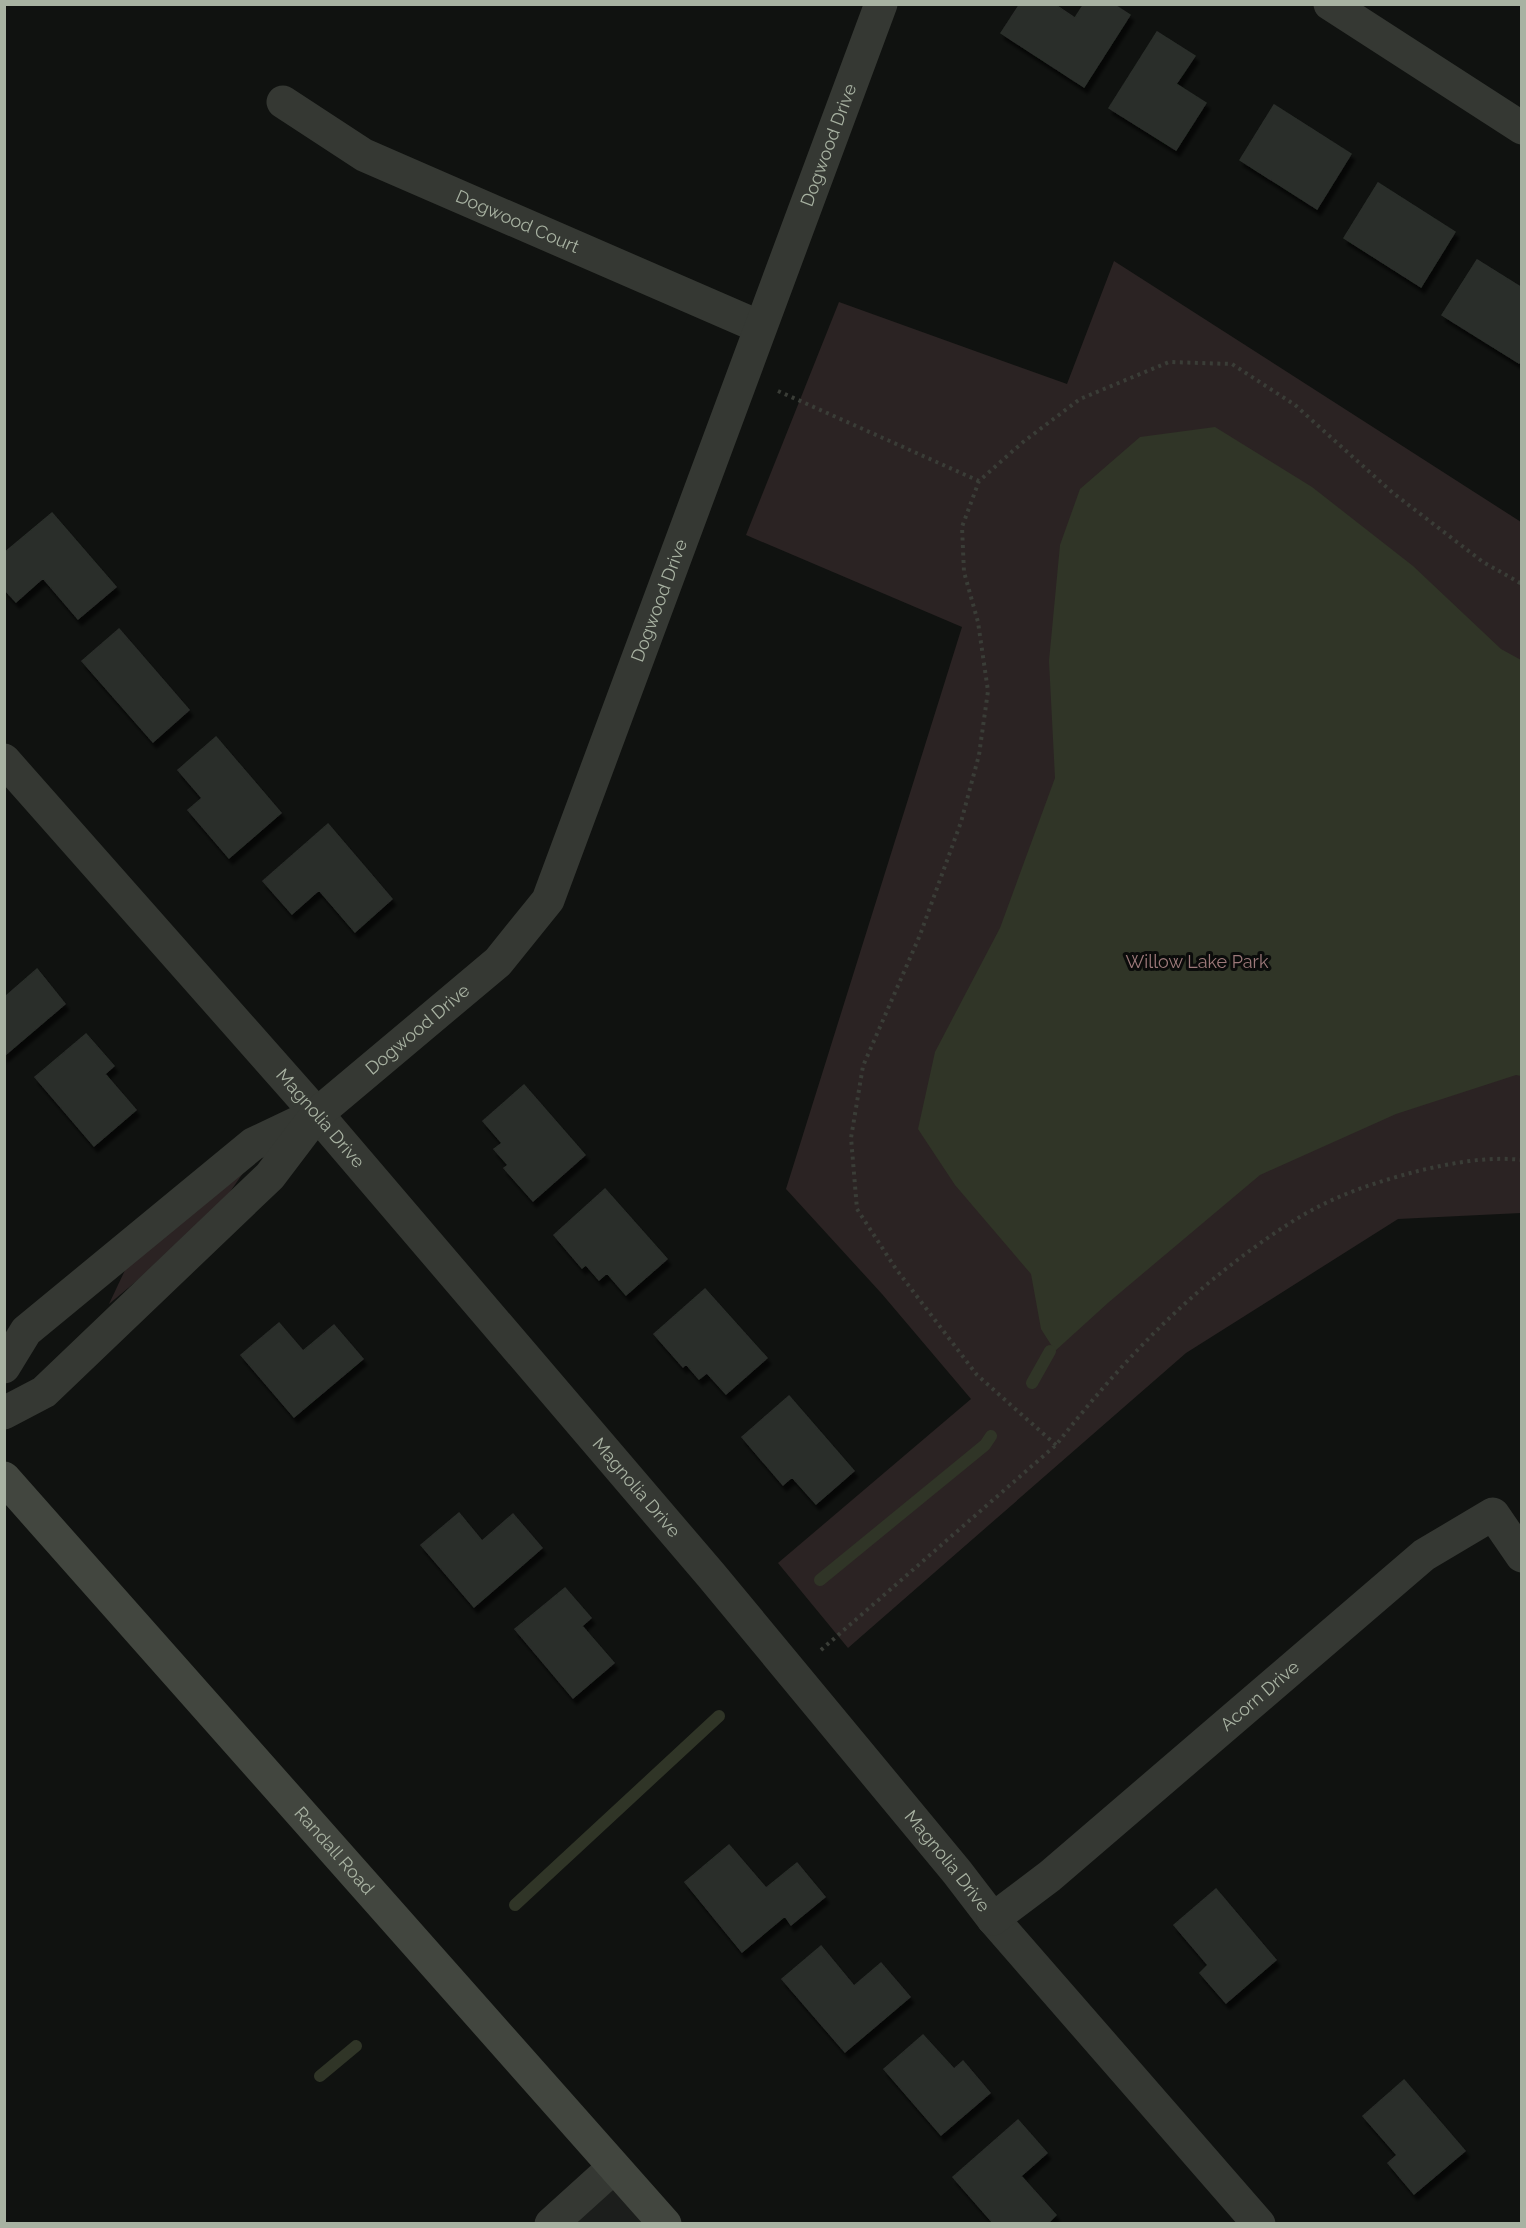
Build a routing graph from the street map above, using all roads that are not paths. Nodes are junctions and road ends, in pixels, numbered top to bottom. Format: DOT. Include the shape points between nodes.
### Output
graph roads {
  1 [pos="880,4"];
  2 [pos="1330,4"];
  3 [pos="283,102"];
  4 [pos="1521,128"];
  5 [pos="760,327"];
  6 [pos="4,760"];
  7 [pos="317,1114"];
  8 [pos="4,1367"];
  9 [pos="4,1413"];
  10 [pos="4,1478"];
  11 [pos="1521,1556"];
  12 [pos="993,1919"];
  13 [pos="614,2167"];
  14 [pos="551,2223"];
  15 [pos="665,2223"];
  16 [pos="1259,2223"];
  1 -- 5 [label="street, Dogwood Drive"];
  2 -- 4 [label="street"];
  3 -- 5 [label="street, Dogwood Court" via="364,154"];
  5 -- 7 [label="street, Dogwood Drive" via="548,900 498,962"];
  6 -- 7 [label="street, Magnolia Drive"];
  7 -- 8 [label="street, Dogwood Drive" via="253,1144 26,1331"];
  7 -- 9 [label="street, Dogwood Drive" via="270,1176 44,1392"];
  7 -- 12 [label="street, Magnolia Drive" via="711,1575"];
  10 -- 13 [label="main road, Randall Road"];
  11 -- 12 [label="street, Acorn Drive" via="1493,1514 1424,1555 1050,1876"];
  12 -- 16 [label="street, Magnolia Drive"];
  13 -- 14 [label="street"];
  13 -- 15 [label="main road, Randall Road"];
}
